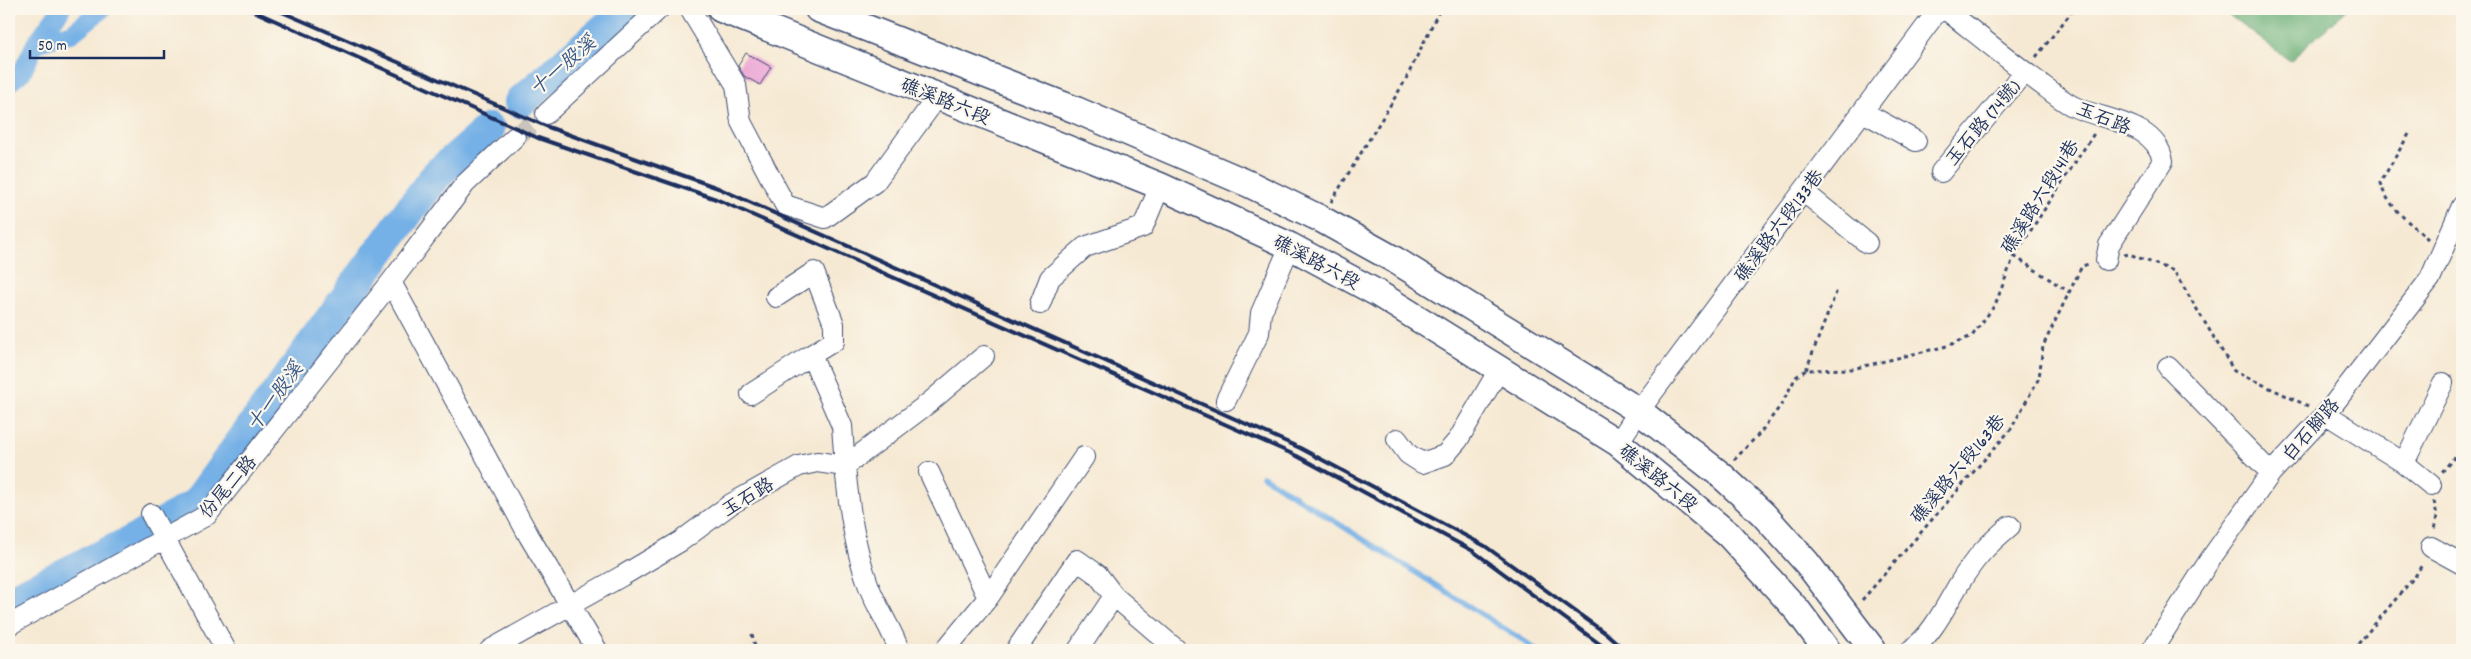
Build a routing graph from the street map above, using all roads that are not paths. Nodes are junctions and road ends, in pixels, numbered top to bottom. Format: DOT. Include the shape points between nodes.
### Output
graph roads {
  1 [pos="659,9"];
  2 [pos="690,9"];
  3 [pos="721,9"];
  4 [pos="818,9"];
  5 [pos="1940,9"];
  6 [pos="1945,9"];
  7 [pos="2024,72"];
  8 [pos="938,96"];
  9 [pos="1863,112"];
  10 [pos="546,114"];
  11 [pos="515,137"];
  12 [pos="1916,141"];
  13 [pos="1941,172"];
  14 [pos="1160,186"];
  15 [pos="1804,192"];
  16 [pos="2462,206"];
  17 [pos="1867,243"];
  18 [pos="1290,246"];
  19 [pos="2106,260"];
  20 [pos="391,282"];
  21 [pos="776,297"];
  22 [pos="1040,304"];
  23 [pos="811,355"];
  24 [pos="984,356"];
  25 [pos="2168,367"];
  26 [pos="1500,368"];
  27 [pos="2443,383"];
  28 [pos="751,394"];
  29 [pos="1226,400"];
  30 [pos="1639,411"];
  31 [pos="2326,414"];
  32 [pos="1397,439"];
  33 [pos="1618,443"];
  34 [pos="1084,457"];
  35 [pos="2404,463"];
  36 [pos="845,466"];
  37 [pos="929,472"];
  38 [pos="2272,473"];
  39 [pos="2430,485"];
  40 [pos="151,514"];
  41 [pos="2010,526"];
  42 [pos="164,540"];
  43 [pos="2431,547"];
  44 [pos="2462,564"];
  45 [pos="1114,596"];
  46 [pos="988,598"];
  47 [pos="571,604"];
  48 [pos="9,625"];
  49 [pos="226,650"];
  50 [pos="490,650"];
  51 [pos="597,650"];
  52 [pos="899,650"];
  53 [pos="945,650"];
  54 [pos="1016,650"];
  55 [pos="1078,650"];
  56 [pos="1177,650"];
  57 [pos="1827,650"];
  58 [pos="1873,650"];
  59 [pos="1911,650"];
  60 [pos="2152,650"];
  1 -- 10 [label="street"];
  2 -- 8 [label="street" via="736,85 741,122 786,205 825,218 875,182"];
  3 -- 8 [label="main road, 礁溪路六段"];
  4 -- 30 [label="main road, 礁溪路六段" via="1076,110 1249,184 1395,260"];
  5 -- 9 [label="street, 礁溪路六段133巷"];
  6 -- 7 [label="street, 玉石路"];
  7 -- 13 [label="street, 玉石路 (74號)"];
  7 -- 19 [label="street, 玉石路" via="2075,108 2150,136 2160,148 2163,161 2109,245"];
  8 -- 14 [label="main road, 礁溪路六段"];
  9 -- 12 [label="street"];
  9 -- 15 [label="street, 礁溪路六段133巷"];
  11 -- 20 [label="street, 份尾二路" via="465,184"];
  14 -- 18 [label="main road, 礁溪路六段"];
  14 -- 22 [label="street" via="1143,227 1084,246 1050,278"];
  15 -- 17 [label="street"];
  15 -- 30 [label="street, 礁溪路六段133巷"];
  16 -- 31 [label="street, 白石腳路" via="2430,279"];
  18 -- 26 [label="main road, 礁溪路六段" via="1377,293"];
  18 -- 29 [label="street" via="1261,313 1259,333"];
  20 -- 42 [label="street, 份尾二路" via="207,515"];
  20 -- 47 [label="street" via="529,536"];
  21 -- 23 [label="street" via="814,272 834,324 834,340"];
  23 -- 28 [label="street"];
  23 -- 36 [label="street" via="842,426"];
  24 -- 36 [label="street" via="930,402"];
  25 -- 38 [label="street"];
  26 -- 32 [label="street" via="1458,440 1445,455 1422,463 1408,454"];
  26 -- 33 [label="main road, 礁溪路六段"];
  27 -- 35 [label="street"];
  30 -- 33 [label="street, 礁溪路六段133巷"];
  30 -- 58 [label="main road, 礁溪路六段" via="1722,475 1769,521 1848,615"];
  31 -- 35 [label="street"];
  31 -- 38 [label="street, 白石腳路"];
  33 -- 57 [label="main road, 礁溪路六段" via="1730,535 1798,611"];
  34 -- 46 [label="street"];
  35 -- 39 [label="street"];
  36 -- 47 [label="street, 玉石路" via="818,462 799,466 732,504 681,541"];
  36 -- 52 [label="street" via="857,552"];
  37 -- 46 [label="street"];
  38 -- 60 [label="street, 白石腳路" via="2209,561"];
  40 -- 42 [label="street"];
  41 -- 59 [label="street" via="1986,546 1940,616"];
  42 -- 48 [label="street, 份尾二路"];
  42 -- 49 [label="street"];
  43 -- 44 [label="street"];
  45 -- 54 [label="street" via="1098,575 1077,560"];
  45 -- 55 [label="street"];
  45 -- 56 [label="street"];
  46 -- 53 [label="street"];
  47 -- 50 [label="street, 玉石路"];
  47 -- 51 [label="street"];
}
